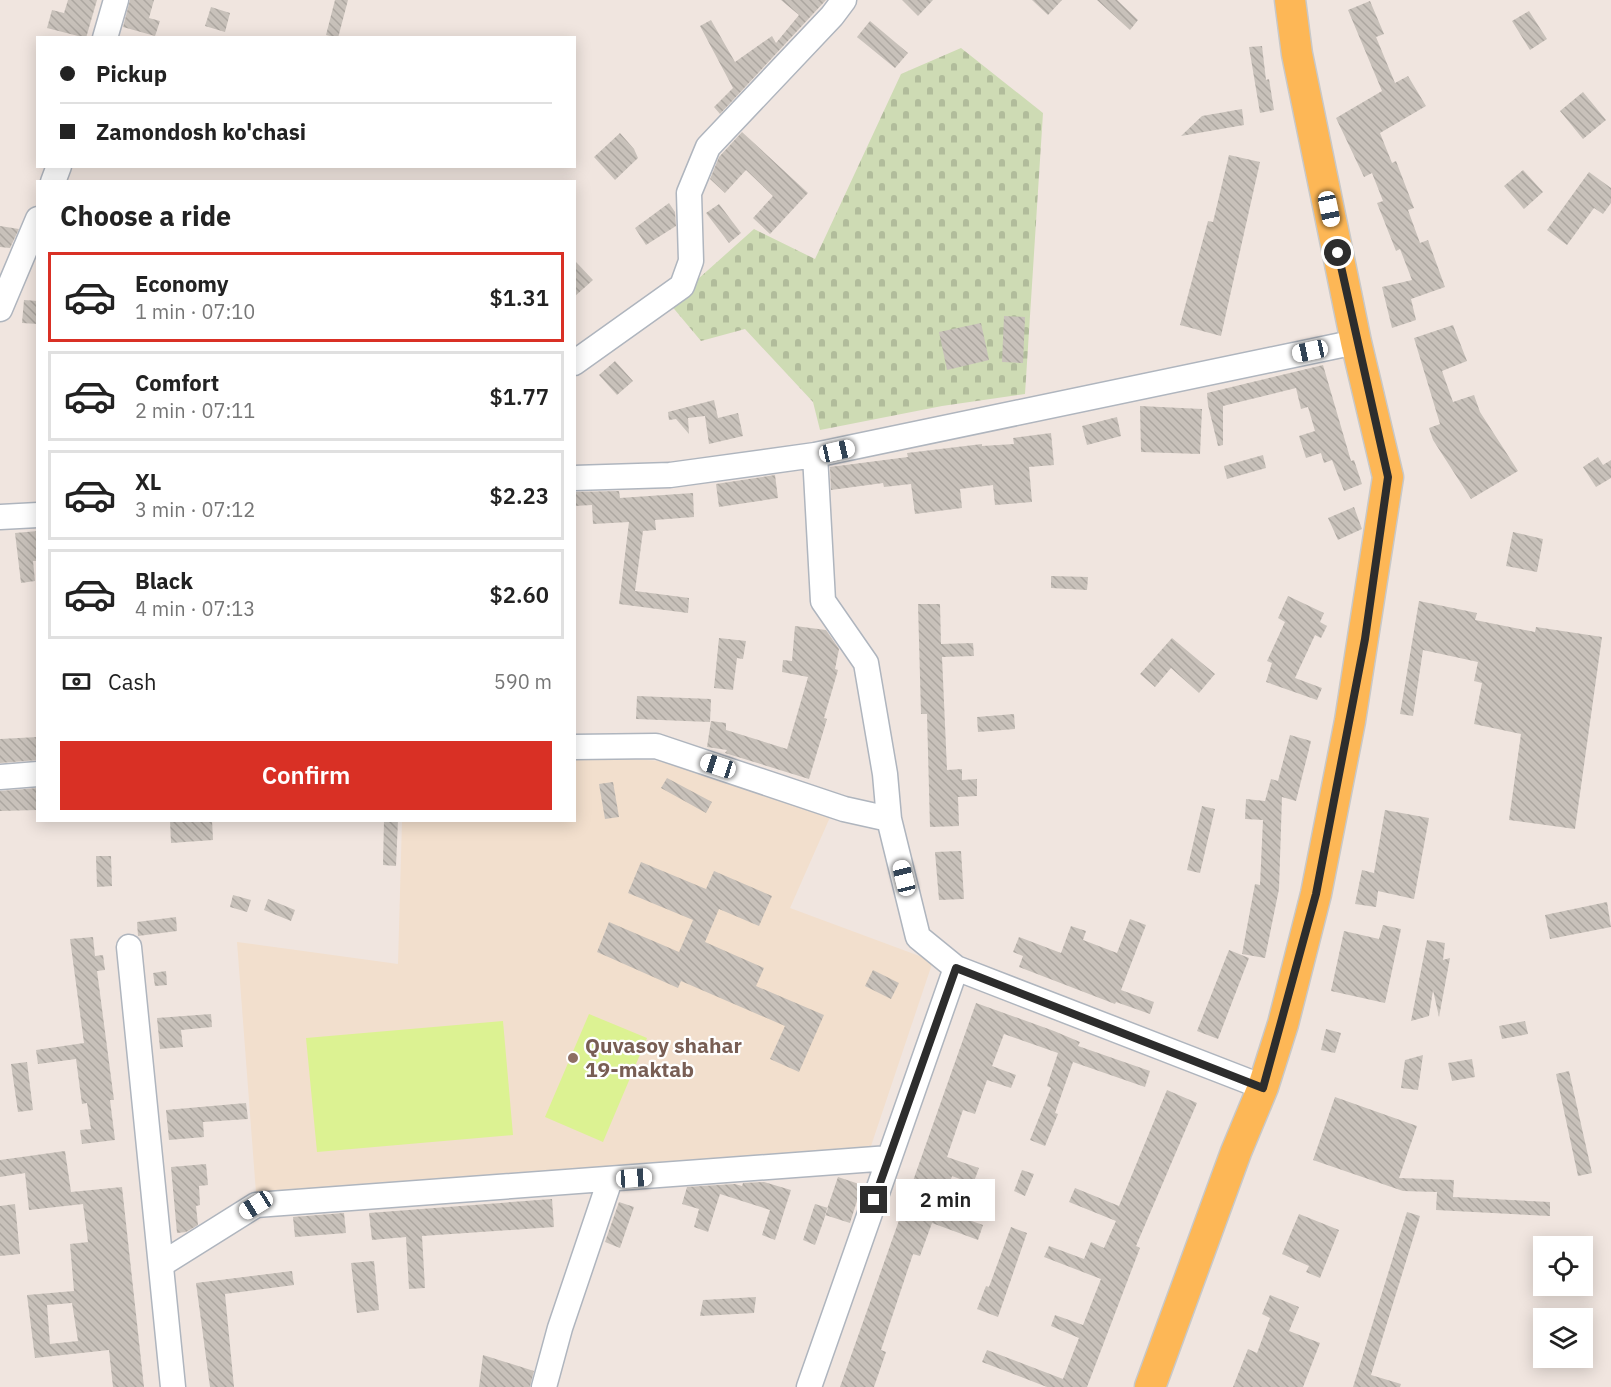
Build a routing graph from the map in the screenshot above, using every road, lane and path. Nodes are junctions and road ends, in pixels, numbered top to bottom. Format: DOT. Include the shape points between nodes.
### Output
graph roads {
  1 [pos="116,0"];
  2 [pos="844,0"];
  3 [pos="1282,0"];
  4 [pos="1290,0"];
  5 [pos="106,36"];
  6 [pos="1297,54"];
  7 [pos="36,222"];
  8 [pos="10,262"];
  9 [pos="0,309"];
  10 [pos="1356,342"];
  11 [pos="576,362"];
  12 [pos="815,455"];
  13 [pos="576,478"];
  14 [pos="36,516"];
  15 [pos="0,517"];
  16 [pos="576,747"];
  17 [pos="36,774"];
  18 [pos="0,777"];
  19 [pos="889,819"];
  20 [pos="129,946"];
  21 [pos="956,968"];
  22 [pos="1263,1088"];
  23 [pos="889,1158"];
  24 [pos="610,1180"];
  25 [pos="162,1264"];
  26 [pos="173,1387"];
  27 [pos="544,1387"];
  28 [pos="809,1387"];
  29 [pos="1150,1387"];
  1 -- 5 [label="street"];
  2 -- 11 [label="street" via="708,147 690,193 691,261 682,286"];
  3 -- 6 [label="street"];
  4 -- 6 [label="main road"];
  6 -- 10 [label="main road"];
  7 -- 8 [label="street"];
  8 -- 9 [label="street"];
  10 -- 12 [label="street"];
  10 -- 22 [label="main road" via="1388,477 1365,639 1318,883"];
  12 -- 13 [label="street" via="670,475"];
  12 -- 19 [label="street" via="823,601 866,663"];
  14 -- 15 [label="street"];
  16 -- 19 [label="street" via="656,746 844,809"];
  17 -- 18 [label="street"];
  19 -- 21 [label="street" via="918,937"];
  20 -- 25 [label="street"];
  21 -- 22 [label="street"];
  21 -- 23 [label="street"];
  22 -- 29 [label="main road"];
  23 -- 24 [label="street"];
  23 -- 28 [label="street"];
  24 -- 25 [label="street" via="256,1205"];
  24 -- 27 [label="street"];
  25 -- 26 [label="street"];
}
